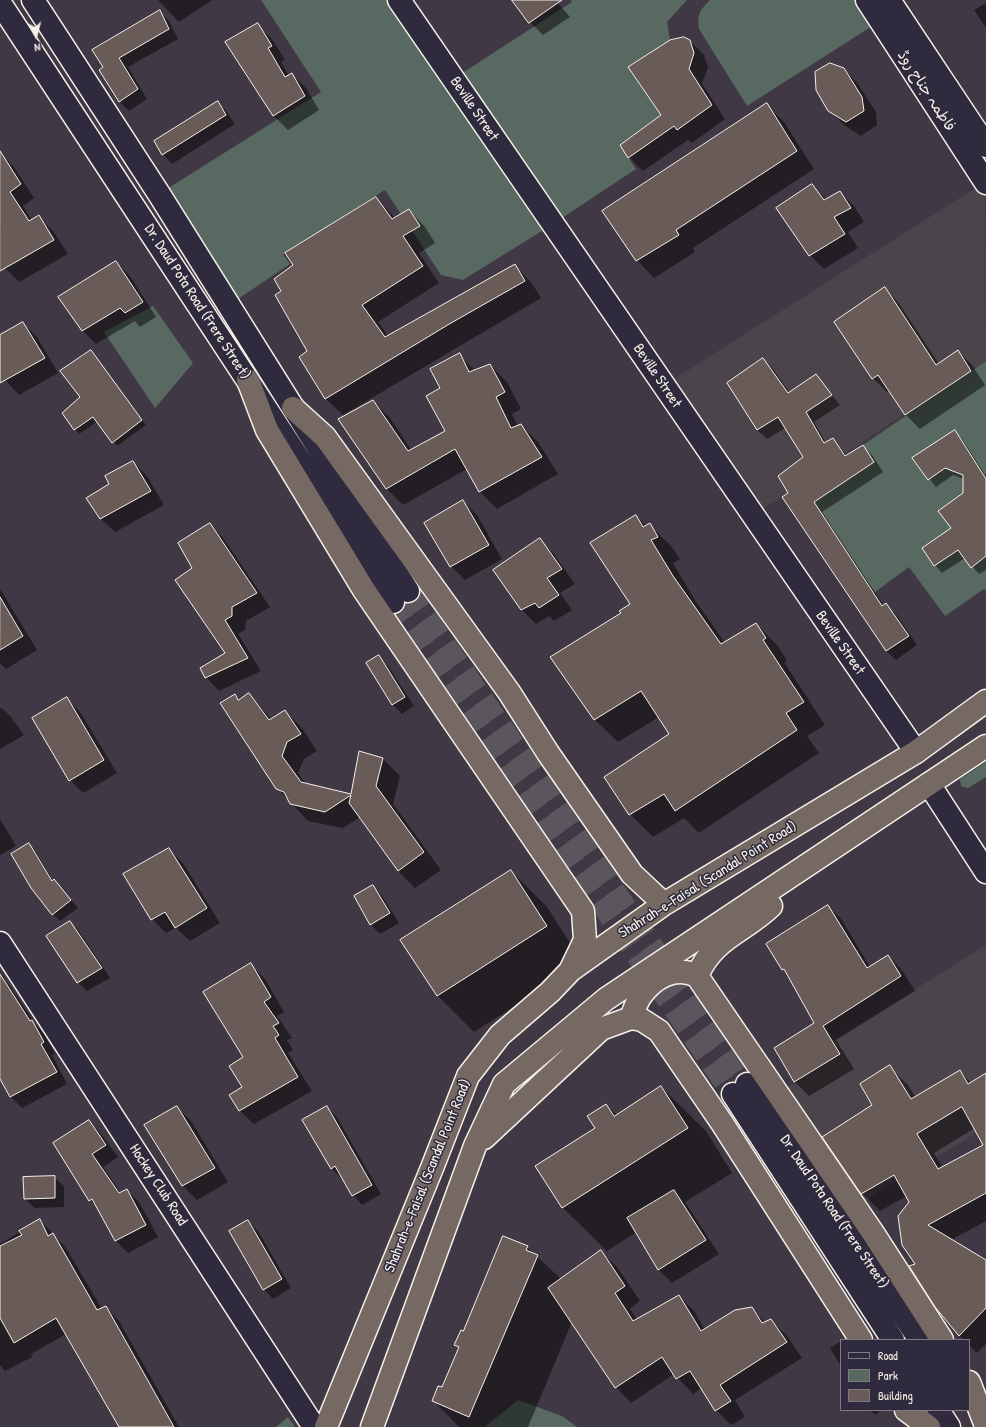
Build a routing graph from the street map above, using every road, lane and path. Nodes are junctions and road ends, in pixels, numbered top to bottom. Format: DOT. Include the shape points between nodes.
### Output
graph roads {
  1 [pos="33,0"];
  2 [pos="399,0"];
  3 [pos="867,0"];
  4 [pos="889,0"];
  5 [pos="0,3"];
  6 [pos="986,146"];
  7 [pos="986,183"];
  8 [pos="248,380"];
  9 [pos="293,408"];
  10 [pos="986,701"];
  11 [pos="986,746"];
  12 [pos="916,752"];
  13 [pos="929,784"];
  14 [pos="822,856"];
  15 [pos="986,872"];
  16 [pos="664,904"];
  17 [pos="0,943"];
  18 [pos="571,970"];
  19 [pos="697,976"];
  20 [pos="631,1018"];
  21 [pos="475,1146"];
  22 [pos="860,1339"];
  23 [pos="892,1339"];
  24 [pos="919,1339"];
  25 [pos="941,1339"];
  26 [pos="970,1385"];
  27 [pos="907,1411"];
  28 [pos="939,1411"];
  29 [pos="969,1411"];
  30 [pos="986,1426"];
  31 [pos="314,1427"];
  32 [pos="326,1427"];
  33 [pos="372,1427"];
  34 [pos="929,1427"];
  35 [pos="949,1427"];
  36 [pos="979,1427"];
  1 -- 9 [label="main road, Dr. Daud Pota Road (Frere Street)" via="159,194"];
  2 -- 12 [label="main road, Beville Street"];
  3 -- 7 [label="main road, فاطمہ جناح روڈ"];
  4 -- 6 [label="main road, فاطمہ جناح روڈ"];
  5 -- 8 [label="main road, Dr. Daud Pota Road (Frere Street)"];
  8 -- 9 [label="main road, Dr. Daud Pota Road (Frere Street)" via="401,596"];
  8 -- 18 [label="highway" via="266,430 364,590 583,911 585,940"];
  9 -- 16 [label="highway" via="325,437 509,692 632,874"];
  10 -- 12 [label="highway, Shahrah-e-Faisal (Scandal Point Road)"];
  11 -- 13 [label="highway"];
  12 -- 16 [label="highway, Shahrah-e-Faisal (Scandal Point Road)"];
  13 -- 14 [label="highway"];
  13 -- 15 [label="main road"];
  14 -- 19 [label="highway" via="763,914 714,948 702,963"];
  14 -- 21 [label="highway" via="606,999 504,1084"];
  16 -- 18 [label="highway, Shahrah-e-Faisal (Scandal Point Road)"];
  17 -- 31 [label="main road, Hockey Club Road"];
  18 -- 32 [label="highway, Shahrah-e-Faisal (Scandal Point Road)" via="550,992 500,1035 468,1076"];
  19 -- 20 [label="highway" via="681,971 668,973 659,978 640,997"];
  19 -- 25 [label="highway" via="873,1233"];
  20 -- 21 [label="highway" via="601,1029"];
  20 -- 22 [label="highway" via="642,1020 659,1031 727,1130"];
  21 -- 33 [label="highway"];
  23 -- 24 [label="main road, Dr. Daud Pota Road (Frere Street)" via="740,1089"];
  26 -- 30 [label="highway"];
  27 -- 34 [label="highway"];
  28 -- 35 [label="main road"];
  29 -- 36 [label="main road"];
}
